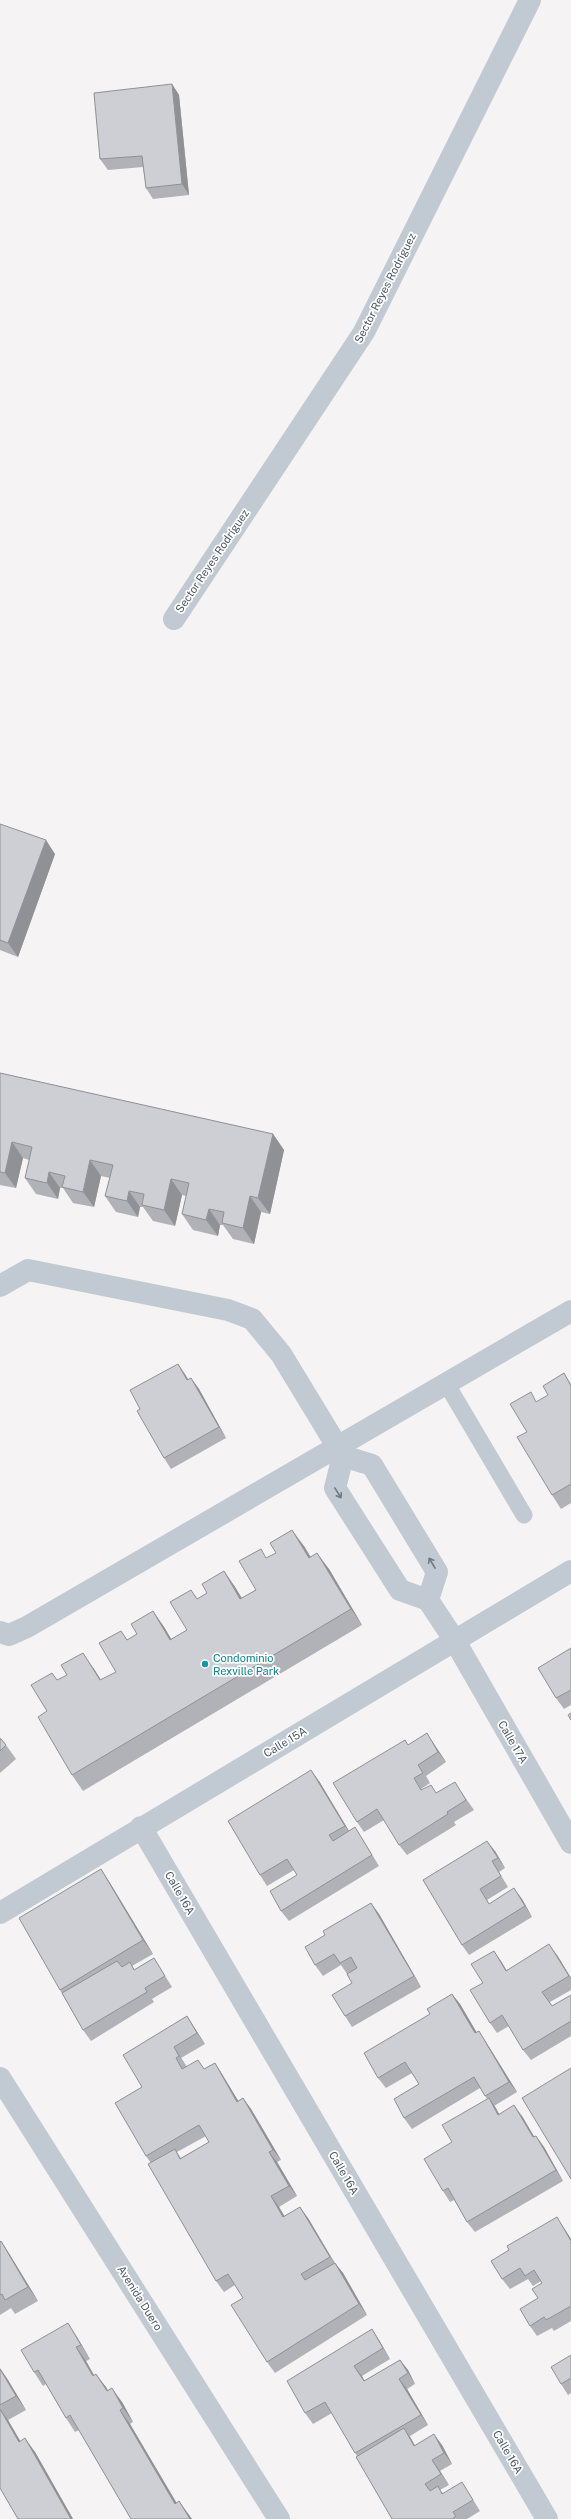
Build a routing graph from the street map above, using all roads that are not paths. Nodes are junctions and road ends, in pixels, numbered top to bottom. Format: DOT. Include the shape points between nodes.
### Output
graph roads {
  1 [pos="530,0"];
  2 [pos="174,619"];
  3 [pos="0,1286"];
  4 [pos="571,1311"];
  5 [pos="446,1383"];
  6 [pos="340,1452"];
  7 [pos="524,1515"];
  8 [pos="571,1571"];
  9 [pos="428,1600"];
  10 [pos="0,1632"];
  11 [pos="455,1641"];
  12 [pos="141,1827"];
  13 [pos="571,1843"];
  14 [pos="0,1913"];
  15 [pos="0,2078"];
  16 [pos="279,2519"];
  17 [pos="547,2519"];
  1 -- 2 [label="street, Sector Reyes Rodríguez" via="364,332"];
  3 -- 6 [label="street" via="28,1270 228,1310 252,1319 280,1354"];
  4 -- 5 [label="street"];
  5 -- 6 [label="street"];
  5 -- 7 [label="lane"];
  6 -- 9 [label="street, one-way" via="335,1488 400,1590"];
  9 -- 6 [label="street, one-way" via="437,1572 372,1465"];
  6 -- 10 [label="street" via="27,1627 9,1635"];
  8 -- 11 [label="street, Calle 15A"];
  9 -- 11 [label="street, Calle 17A"];
  11 -- 12 [label="street, Calle 15A"];
  11 -- 13 [label="street, Calle 17A"];
  12 -- 14 [label="street, Calle 15A"];
  12 -- 17 [label="street, Calle 16A"];
  15 -- 16 [label="street, Avenida Duero"];
}
